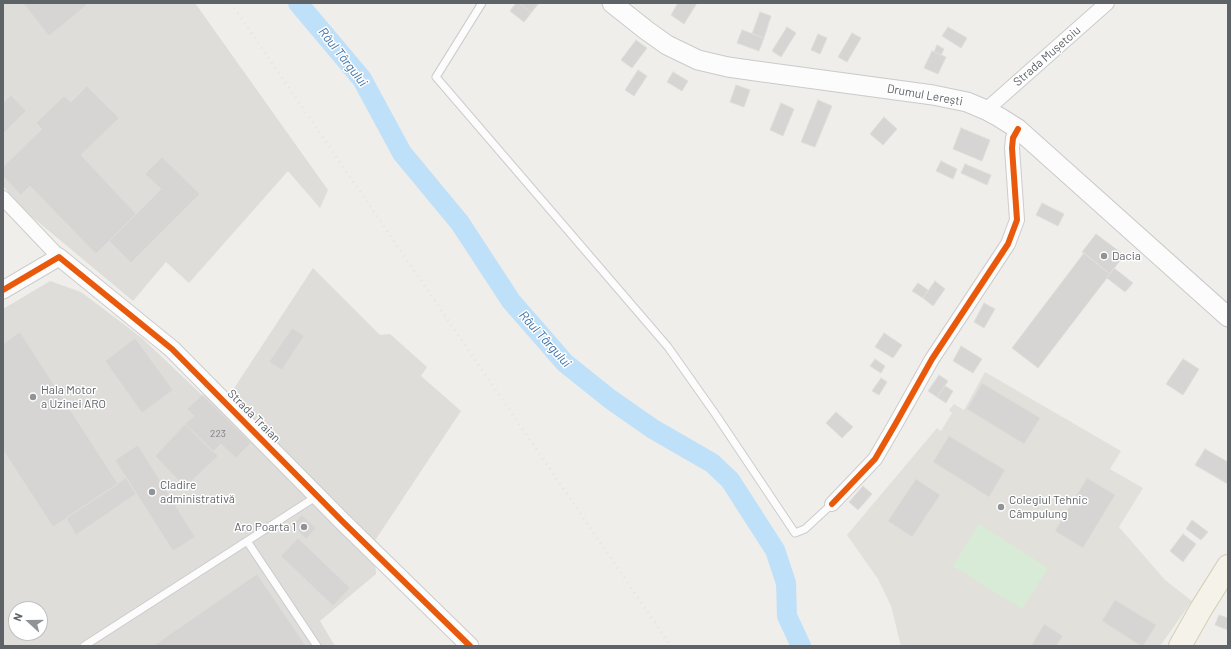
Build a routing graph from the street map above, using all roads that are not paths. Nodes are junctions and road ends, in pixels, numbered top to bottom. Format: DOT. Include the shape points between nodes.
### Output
graph roads {
  1 [pos="482,3"];
  2 [pos="612,3"];
  3 [pos="1107,3"];
  4 [pos="986,110"];
  5 [pos="1018,129"];
  6 [pos="3,198"];
  7 [pos="59,257"];
  8 [pos="3,290"];
  9 [pos="1228,317"];
  10 [pos="318,496"];
  11 [pos="832,504"];
  12 [pos="247,541"];
  13 [pos="1228,566"];
  14 [pos="84,646"];
  15 [pos="317,646"];
  16 [pos="470,646"];
  17 [pos="1180,646"];
  1 -- 11 [label="lane" via="436,77 668,347 795,533 806,529"];
  2 -- 4 [label="main road, Drumul Lerești" via="666,45 698,60 728,67 948,97"];
  3 -- 4 [label="street, Strada Mușetoiu"];
  4 -- 5 [label="main road, Drumul Lerești"];
  5 -- 9 [label="main road, Drumul Lerești"];
  5 -- 11 [label="street" via="1012,148 1017,220 1008,244 932,359 875,459"];
  6 -- 7 [label="street, Strada Traian"];
  7 -- 8 [label="street"];
  7 -- 10 [label="street, Strada Traian" via="172,349"];
  10 -- 12 [label="lane"];
  10 -- 16 [label="street, Strada Traian"];
  12 -- 14 [label="lane"];
  12 -- 15 [label="lane"];
  13 -- 17 [label="main road"];
}
